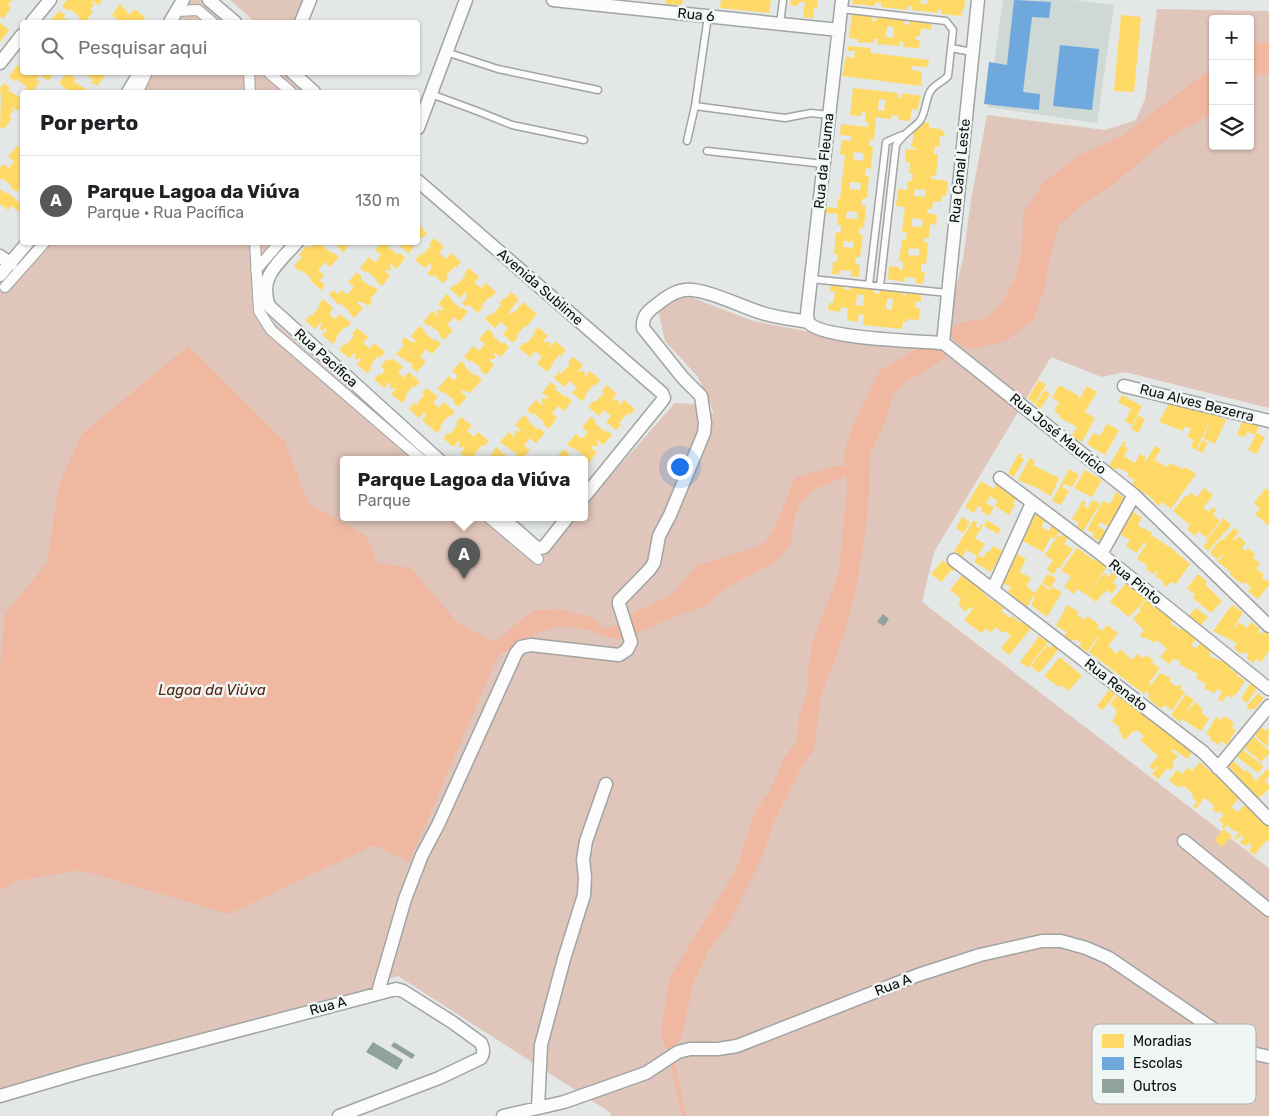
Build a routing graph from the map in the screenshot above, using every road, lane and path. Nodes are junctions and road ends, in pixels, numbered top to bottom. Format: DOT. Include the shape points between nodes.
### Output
graph roads {
  1 [pos="50,0"];
  2 [pos="209,0"];
  3 [pos="310,0"];
  4 [pos="466,0"];
  5 [pos="553,0"];
  6 [pos="783,0"];
  7 [pos="978,0"];
  8 [pos="842,4"];
  9 [pos="175,14"];
  10 [pos="708,16"];
  11 [pos="34,20"];
  12 [pos="210,20"];
  13 [pos="233,20"];
  14 [pos="303,20"];
  15 [pos="780,24"];
  16 [pos="839,30"];
  17 [pos="20,38"];
  18 [pos="951,48"];
  19 [pos="446,52"];
  20 [pos="972,52"];
  21 [pos="0,63"];
  22 [pos="138,75"];
  23 [pos="146,75"];
  24 [pos="249,75"];
  25 [pos="271,75"];
  26 [pos="295,75"];
  27 [pos="129,90"];
  28 [pos="139,90"];
  29 [pos="250,90"];
  30 [pos="289,90"];
  31 [pos="312,90"];
  32 [pos="598,90"];
  33 [pos="430,94"];
  34 [pos="694,106"];
  35 [pos="829,115"];
  36 [pos="420,122"];
  37 [pos="903,135"];
  38 [pos="584,140"];
  39 [pos="687,141"];
  40 [pos="707,151"];
  41 [pos="824,164"];
  42 [pos="420,183"];
  43 [pos="26,245"];
  44 [pos="42,245"];
  45 [pos="255,245"];
  46 [pos="277,245"];
  47 [pos="294,245"];
  48 [pos="0,256"];
  49 [pos="11,264"];
  50 [pos="256,270"];
  51 [pos="811,279"];
  52 [pos="2,281"];
  53 [pos="869,285"];
  54 [pos="880,286"];
  55 [pos="948,293"];
  56 [pos="808,322"];
  57 [pos="943,343"];
  58 [pos="1124,386"];
  59 [pos="1269,421"];
  60 [pos="417,456"];
  61 [pos="435,456"];
  62 [pos="1000,478"];
  63 [pos="588,492"];
  64 [pos="1134,495"];
  65 [pos="1032,503"];
  66 [pos="492,521"];
  67 [pos="506,521"];
  68 [pos="565,521"];
  69 [pos="1101,554"];
  70 [pos="538,560"];
  71 [pos="954,560"];
  72 [pos="993,589"];
  73 [pos="1269,626"];
  74 [pos="1269,688"];
  75 [pos="1269,706"];
  76 [pos="1218,768"];
  77 [pos="606,784"];
  78 [pos="1269,820"];
  79 [pos="1184,841"];
  80 [pos="1269,910"];
  81 [pos="378,992"];
  82 [pos="1206,1024"];
  83 [pos="1256,1054"];
  84 [pos="1269,1056"];
  85 [pos="0,1096"];
  86 [pos="538,1108"];
  87 [pos="339,1116"];
  88 [pos="503,1116"];
  1 -- 11 [label="street"];
  2 -- 13 [label="street"];
  3 -- 14 [label="street"];
  4 -- 19 [label="street"];
  5 -- 10 [label="street, Rua 6"];
  6 -- 15 [label="lane"];
  7 -- 20 [label="street, Rua Canal Leste"];
  8 -- 16 [label="street, Rua da Fleuma"];
  8 -- 18 [label="lane" via="946,21 952,30"];
  9 -- 12 [label="street" via="198,10"];
  10 -- 15 [label="street, Rua 6"];
  10 -- 34 [label="lane"];
  15 -- 16 [label="street, Rua 6"];
  16 -- 35 [label="street, Rua da Fleuma"];
  17 -- 21 [label="street"];
  18 -- 20 [label="lane"];
  18 -- 37 [label="lane" via="948,76 930,92 923,117"];
  19 -- 32 [label="lane" via="498,69"];
  19 -- 33 [label="street"];
  20 -- 55 [label="street, Rua Canal Leste"];
  22 -- 27 [label="street"];
  23 -- 28 [label="street"];
  24 -- 29 [label="street"];
  25 -- 30 [label="street"];
  26 -- 31 [label="street"];
  33 -- 36 [label="street"];
  33 -- 38 [label="lane" via="512,126"];
  34 -- 35 [label="lane" via="785,118 811,113"];
  34 -- 39 [label="lane"];
  35 -- 41 [label="street, Rua da Fleuma"];
  37 -- 53 [label="lane" via="886,142"];
  37 -- 54 [label="lane" via="896,145"];
  40 -- 41 [label="lane"];
  41 -- 51 [label="street, Rua da Fleuma"];
  42 -- 63 [label="street, Avenida Sublime" via="662,393 662,401"];
  43 -- 49 [label="street"];
  44 -- 52 [label="street"];
  45 -- 50 [label="street"];
  46 -- 50 [label="street"];
  47 -- 61 [label="street, Rua Pacífica" via="266,279 269,306"];
  48 -- 49 [label="street"];
  49 -- 52 [label="street"];
  50 -- 60 [label="street" via="259,311 270,330"];
  51 -- 53 [label="lane"];
  51 -- 56 [label="street, Rua da Fleuma"];
  53 -- 54 [label="lane"];
  54 -- 55 [label="lane"];
  55 -- 57 [label="street, Rua Canal Leste"];
  56 -- 57 [label="street" via="814,329 865,338"];
  56 -- 81 [label="street" via="764,314 698,290 677,292 646,314 643,328 701,396 705,423 704,433 659,536 654,563 619,601 630,646 620,655 531,645 521,647 516,653 422,855 405,899"];
  57 -- 64 [label="street, Rua José Maurício"];
  58 -- 59 [label="street, Rua Alves Bezerra"];
  62 -- 65 [label="street, Rua Pinto"];
  64 -- 69 [label="street"];
  64 -- 73 [label="street, Rua José Maurício"];
  65 -- 69 [label="street, Rua Pinto"];
  65 -- 72 [label="street"];
  66 -- 70 [label="street"];
  67 -- 68 [label="street" via="538,549 544,547"];
  69 -- 74 [label="street, Rua Pinto"];
  71 -- 72 [label="street, Rua Renato"];
  72 -- 76 [label="street, Rua Renato" via="1203,752"];
  75 -- 76 [label="street"];
  76 -- 78 [label="street, Rua Renato"];
  77 -- 86 [label="street" via="586,841 584,895 541,1045"];
  79 -- 80 [label="street"];
  81 -- 85 [label="street, Rua A"];
  81 -- 87 [label="street, Rua A" via="403,991 481,1044 483,1054 481,1058 439,1078"];
  82 -- 86 [label="street, Rua A" via="1109,958 1061,941 1042,941 971,958 918,976 737,1046 690,1049 673,1055 646,1073"];
  83 -- 84 [label="street, Rua A"];
  86 -- 88 [label="street, Rua A"];
}
